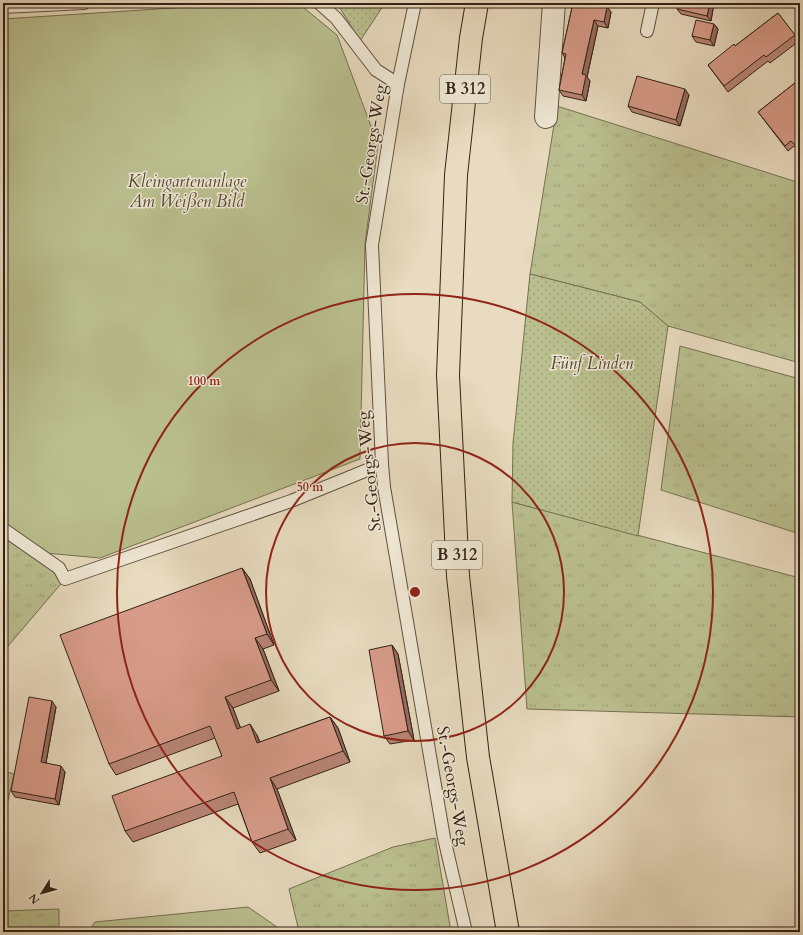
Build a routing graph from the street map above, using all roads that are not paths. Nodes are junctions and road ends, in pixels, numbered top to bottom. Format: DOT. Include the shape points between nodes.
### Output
graph roads {
  1 [pos="84,3"];
  2 [pos="319,3"];
  3 [pos="415,3"];
  4 [pos="477,3"];
  5 [pos="554,3"];
  6 [pos="653,3"];
  7 [pos="3,7"];
  8 [pos="647,31"];
  9 [pos="398,84"];
  10 [pos="546,117"];
  11 [pos="382,464"];
  12 [pos="3,529"];
  13 [pos="466,932"];
  14 [pos="508,932"];
  1 -- 7 [label="lane"];
  2 -- 9 [label="lane" via="336,18 376,70"];
  3 -- 9 [label="lane, St.-Georgs-Weg"];
  4 -- 14 [label="main road, B 312" via="456,175 448,375 458,576 478,757"];
  5 -- 10 [label="street"];
  6 -- 8 [label="lane"];
  9 -- 11 [label="lane, St.-Georgs-Weg" via="372,244"];
  11 -- 12 [label="lane" via="290,500 65,579 59,568"];
  11 -- 13 [label="lane, St.-Georgs-Weg" via="442,830"];
}
